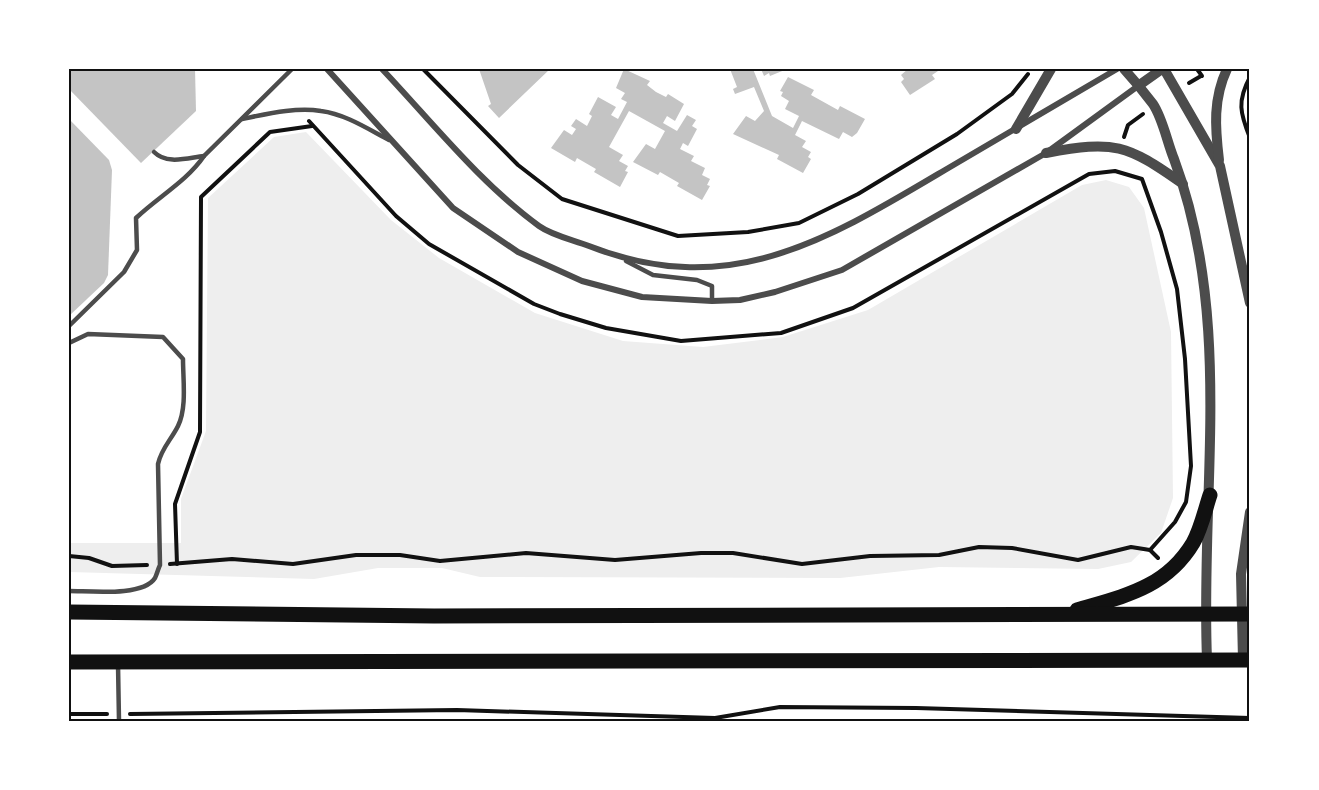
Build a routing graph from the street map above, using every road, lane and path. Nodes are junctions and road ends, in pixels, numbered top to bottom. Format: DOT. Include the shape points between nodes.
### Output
graph roads {
  1 [pos="292,69"];
  2 [pos="327,69"];
  3 [pos="382,69"];
  4 [pos="423,69"];
  5 [pos="1032,69"];
  6 [pos="1051,69"];
  7 [pos="1117,69"];
  8 [pos="1124,69"];
  9 [pos="1163,69"];
  10 [pos="1197,69"];
  11 [pos="1227,69"];
  12 [pos="1201,76"];
  13 [pos="1250,77"];
  14 [pos="1138,86"];
  15 [pos="240,119"];
  16 [pos="312,126"];
  17 [pos="1016,129"];
  18 [pos="1250,138"];
  19 [pos="394,142"];
  20 [pos="154,152"];
  21 [pos="1046,153"];
  22 [pos="204,156"];
  23 [pos="1220,166"];
  24 [pos="1115,171"];
  25 [pos="1183,184"];
  26 [pos="626,261"];
  27 [pos="712,302"];
  28 [pos="1250,303"];
  29 [pos="69,326"];
  30 [pos="69,343"];
  31 [pos="1210,495"];
  32 [pos="1250,512"];
  33 [pos="69,556"];
  34 [pos="177,564"];
  35 [pos="160,565"];
  36 [pos="69,591"];
  37 [pos="69,612"];
  38 [pos="1205,614"];
  39 [pos="1245,614"];
  40 [pos="1062,615"];
  41 [pos="1207,659"];
  42 [pos="1247,660"];
  43 [pos="69,662"];
  44 [pos="118,663"];
  45 [pos="69,714"];
  46 [pos="119,714"];
  47 [pos="1250,718"];
  48 [pos="120,721"];
  1 -- 15 [label="lane"];
  2 -- 19 [label="street"];
  3 -- 26 [label="street" via="485,178 541,227"];
  4 -- 5 [label="path" via="518,165 562,199 678,236 748,232 799,223 858,194 957,134 1012,94"];
  6 -- 17 [label="street"];
  7 -- 17 [label="street"];
  8 -- 14 [label="street"];
  9 -- 14 [label="street"];
  9 -- 23 [label="street"];
  10 -- 12 [label="path"];
  11 -- 23 [label="street" via="1215,123"];
  13 -- 18 [label="path" via="1243,90 1240,114"];
  14 -- 21 [label="street"];
  14 -- 25 [label="street" via="1154,106"];
  15 -- 19 [label="lane" via="321,110 350,119"];
  15 -- 22 [label="lane"];
  16 -- 34 [label="path" via="270,132 201,197 200,432 175,504"];
  17 -- 26 [label="street" via="867,217 771,258 730,266"];
  19 -- 27 [label="street" via="453,208 518,252 582,280 642,297"];
  20 -- 22 [label="lane" via="174,160"];
  21 -- 25 [label="street" via="1087,146 1121,148 1143,156"];
  21 -- 27 [label="street" via="842,270 775,292"];
  22 -- 29 [label="lane" via="194,171 136,218 137,250 124,272"];
  23 -- 28 [label="street"];
  24 -- 34 [label="path" via="1142,179 1165,243 1182,320 1190,475 1186,502 1175,522 1150,550 1131,547 1078,560 1012,548 979,547 939,555 870,556 802,564 733,553 615,560 526,553 440,561 400,555 356,555 293,564 232,559"];
  25 -- 31 [label="street" via="1206,291"];
  26 -- 27 [label="lane" via="652,275 697,280 712,286"];
  30 -- 35 [label="lane" via="88,334 163,337 183,359 182,413 158,464"];
  31 -- 38 [label="street"];
  31 -- 40 [label="main road" via="1194,542 1172,570 1143,590"];
  32 -- 39 [label="street" via="1241,574"];
  33 -- 35 [label="path" via="112,566"];
  34 -- 35 [label="path"];
  35 -- 36 [label="lane" via="145,587"];
  37 -- 40 [label="main road"];
  38 -- 39 [label="main road"];
  38 -- 40 [label="main road"];
  38 -- 41 [label="street"];
  39 -- 42 [label="street"];
  41 -- 42 [label="main road"];
  41 -- 44 [label="main road"];
  43 -- 44 [label="main road"];
  44 -- 46 [label="lane"];
  45 -- 46 [label="path"];
  46 -- 47 [label="path" via="457,710 715,718 780,707 882,707"];
  46 -- 48 [label="lane"];
}
